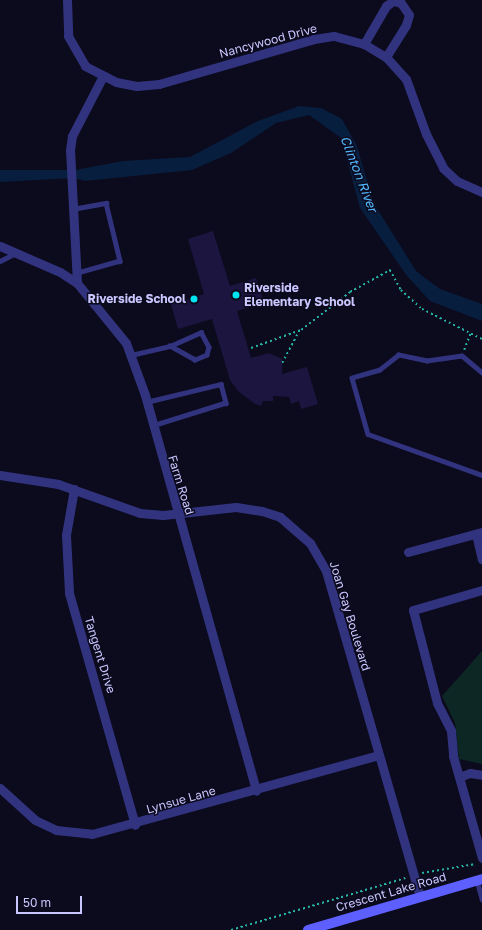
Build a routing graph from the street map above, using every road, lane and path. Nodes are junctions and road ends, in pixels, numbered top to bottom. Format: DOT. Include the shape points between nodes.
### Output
graph roads {
  1 [pos="67,0"];
  2 [pos="364,44"];
  3 [pos="386,57"];
  4 [pos="103,76"];
  5 [pos="482,192"];
  6 [pos="71,209"];
  7 [pos="0,246"];
  8 [pos="17,253"];
  9 [pos="0,261"];
  10 [pos="78,273"];
  11 [pos="77,283"];
  12 [pos="299,331"];
  13 [pos="471,332"];
  14 [pos="482,339"];
  15 [pos="170,346"];
  16 [pos="251,348"];
  17 [pos="131,355"];
  18 [pos="462,356"];
  19 [pos="282,363"];
  20 [pos="482,373"];
  21 [pos="146,402"];
  22 [pos="152,426"];
  23 [pos="482,474"];
  24 [pos="0,475"];
  25 [pos="74,489"];
  26 [pos="178,514"];
  27 [pos="479,533"];
  28 [pos="408,552"];
  29 [pos="482,559"];
  30 [pos="482,590"];
  31 [pos="378,755"];
  32 [pos="482,775"];
  33 [pos="459,776"];
  34 [pos="0,788"];
  35 [pos="256,790"];
  36 [pos="136,825"];
  37 [pos="482,858"];
  38 [pos="482,862"];
  39 [pos="414,876"];
  40 [pos="480,879"];
  41 [pos="420,897"];
  42 [pos="482,899"];
  43 [pos="231,930"];
  44 [pos="308,930"];
  1 -- 4 [label="street, Nancywood Drive" via="68,36 85,66"];
  2 -- 3 [label="street, Nancywood Drive"];
  2 -- 3 [label="street" via="386,6 393,1 401,3 407,7 408,20"];
  2 -- 4 [label="street, Nancywood Drive" via="334,36 314,39 159,84 138,86"];
  3 -- 5 [label="street, Nancywood Drive" via="412,92 426,134 443,168 457,181"];
  4 -- 6 [label="street" via="72,136 69,164"];
  6 -- 10 [label="street"];
  6 -- 10 [label="lane" via="106,203 120,261"];
  7 -- 8 [label="street, Farm Road"];
  8 -- 9 [label="lane"];
  8 -- 11 [label="street, Farm Road"];
  10 -- 11 [label="street"];
  11 -- 17 [label="street, Farm Road" via="115,327"];
  12 -- 13 [label="path" via="350,292 391,271 401,290 427,312"];
  12 -- 16 [label="path"];
  12 -- 19 [label="path"];
  13 -- 14 [label="path"];
  13 -- 18 [label="path"];
  15 -- 15 [label="lane" via="195,360 207,355 210,347 201,332"];
  15 -- 17 [label="lane"];
  17 -- 21 [label="street, Farm Road"];
  18 -- 20 [label="lane"];
  18 -- 23 [label="lane" via="427,360 397,356 380,370 352,378 368,434"];
  21 -- 22 [label="street, Farm Road"];
  21 -- 22 [label="lane" via="221,384 226,403"];
  22 -- 26 [label="street, Farm Road"];
  24 -- 25 [label="street, Joan Gay Boulevard" via="28,477"];
  25 -- 26 [label="street, Joan Gay Boulevard" via="140,513"];
  25 -- 36 [label="street, Tangent Drive" via="66,535 69,592"];
  26 -- 31 [label="street, Joan Gay Boulevard" via="236,507 262,511 280,517 310,542 326,572"];
  26 -- 35 [label="street, Farm Road"];
  27 -- 28 [label="street"];
  27 -- 29 [label="street"];
  30 -- 33 [label="street" via="413,610 438,703 451,731"];
  31 -- 35 [label="street, Lynsue Lane"];
  31 -- 39 [label="street, Joan Gay Boulevard"];
  32 -- 33 [label="street" via="470,773"];
  33 -- 37 [label="street"];
  34 -- 36 [label="street, Lynsue Lane" via="35,820 56,830 92,834"];
  35 -- 36 [label="street, Lynsue Lane"];
  38 -- 39 [label="path"];
  39 -- 41 [label="street, Joan Gay Boulevard"];
  39 -- 43 [label="path"];
  40 -- 41 [label="street, Crescent Lake Road"];
  40 -- 42 [label="lane"];
  41 -- 44 [label="street, Crescent Lake Road"];
}
